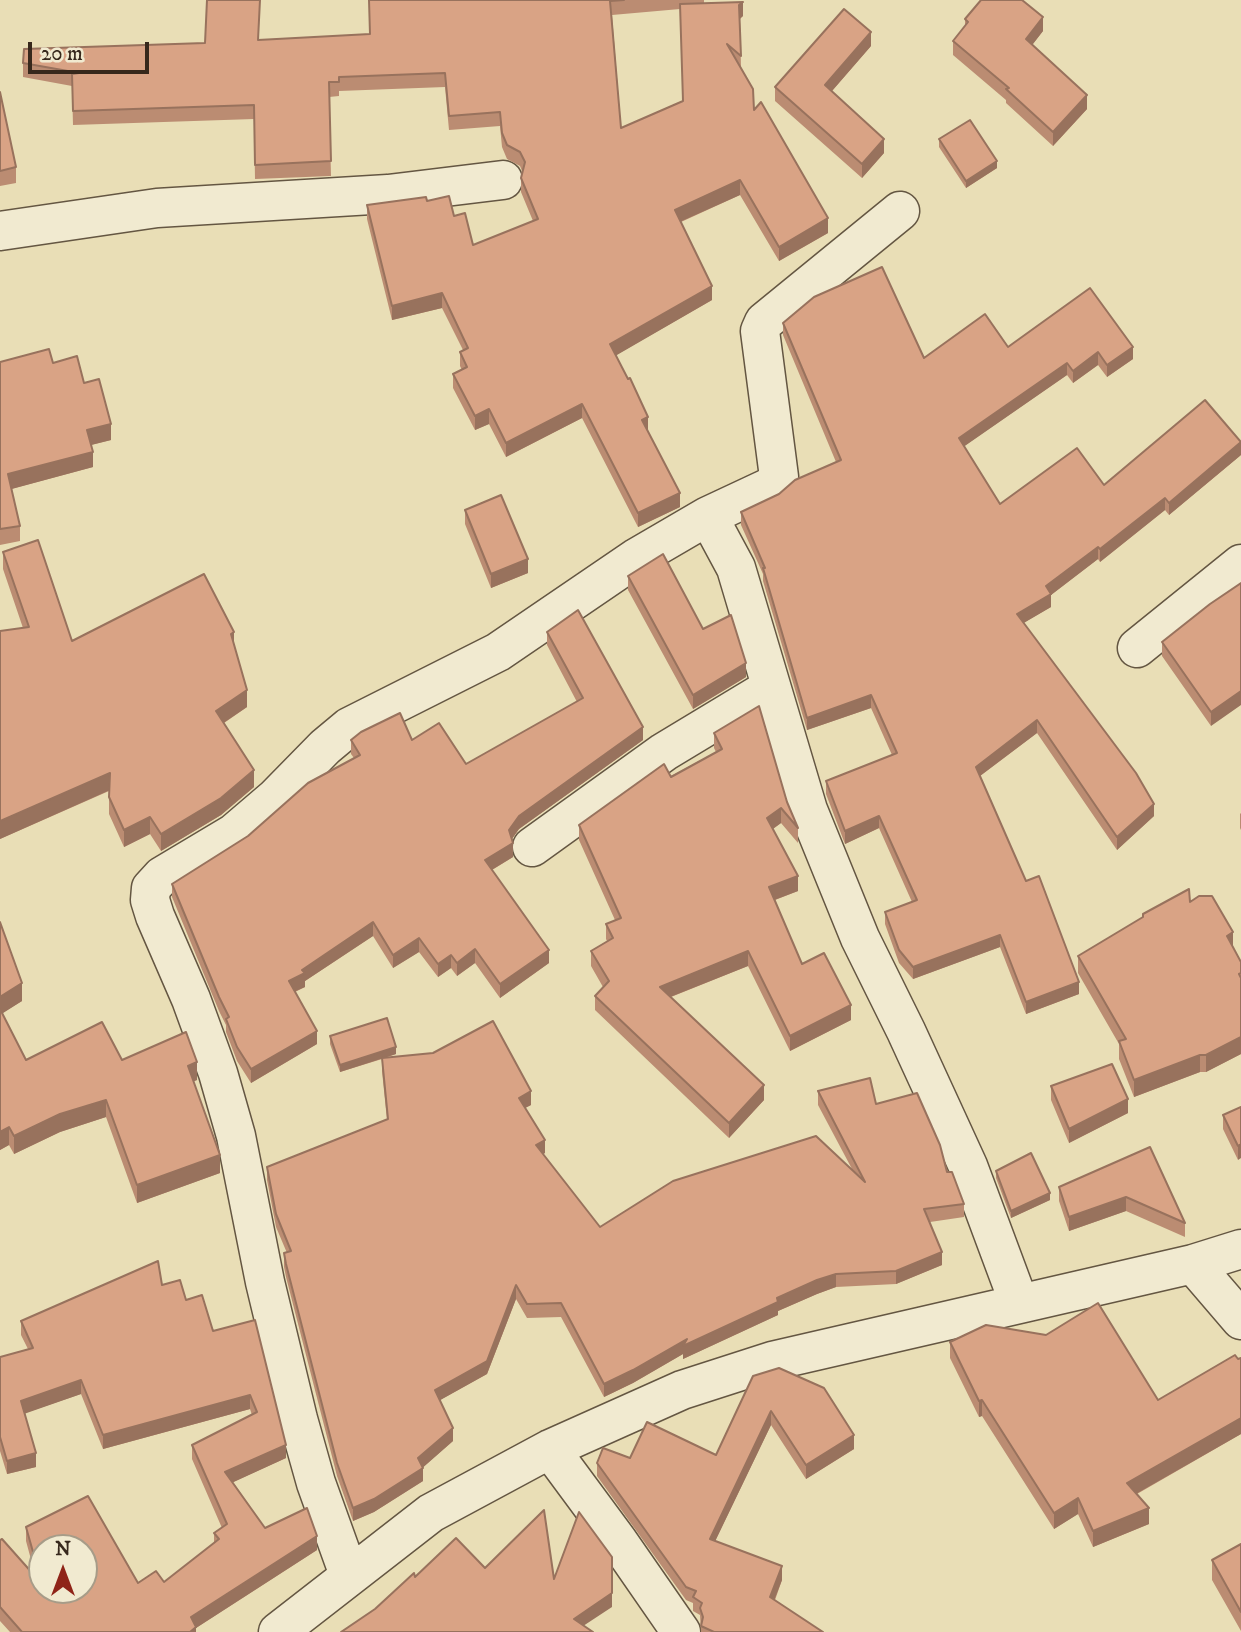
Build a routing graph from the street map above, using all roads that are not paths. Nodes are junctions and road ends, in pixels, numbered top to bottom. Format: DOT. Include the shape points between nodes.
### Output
graph roads {
  1 [pos="503,180"];
  2 [pos="900,211"];
  3 [pos="0,231"];
  4 [pos="708,516"];
  5 [pos="1241,564"];
  6 [pos="1137,648"];
  7 [pos="770,688"];
  8 [pos="532,847"];
  9 [pos="1241,1249"];
  10 [pos="1194,1264"];
  11 [pos="1019,1303"];
  12 [pos="1241,1320"];
  13 [pos="550,1449"];
  14 [pos="349,1575"];
  15 [pos="278,1632"];
  16 [pos="681,1632"];
  1 -- 3 [label="street" via="388,194 157,208"];
  2 -- 4 [label="street" via="764,322 761,349 779,477 770,487"];
  4 -- 7 [label="street" via="736,568"];
  4 -- 14 [label="street" via="636,558 498,652 349,727 234,833 162,876 151,888 155,916 206,1036 229,1111 298,1419"];
  5 -- 6 [label="street"];
  7 -- 8 [label="street" via="664,752"];
  7 -- 11 [label="street" via="808,810 860,938 968,1166"];
  9 -- 10 [label="street"];
  10 -- 11 [label="street"];
  10 -- 12 [label="street"];
  11 -- 13 [label="street" via="772,1361 682,1390"];
  13 -- 14 [label="street" via="431,1513"];
  13 -- 16 [label="street"];
  14 -- 15 [label="street"];
}
